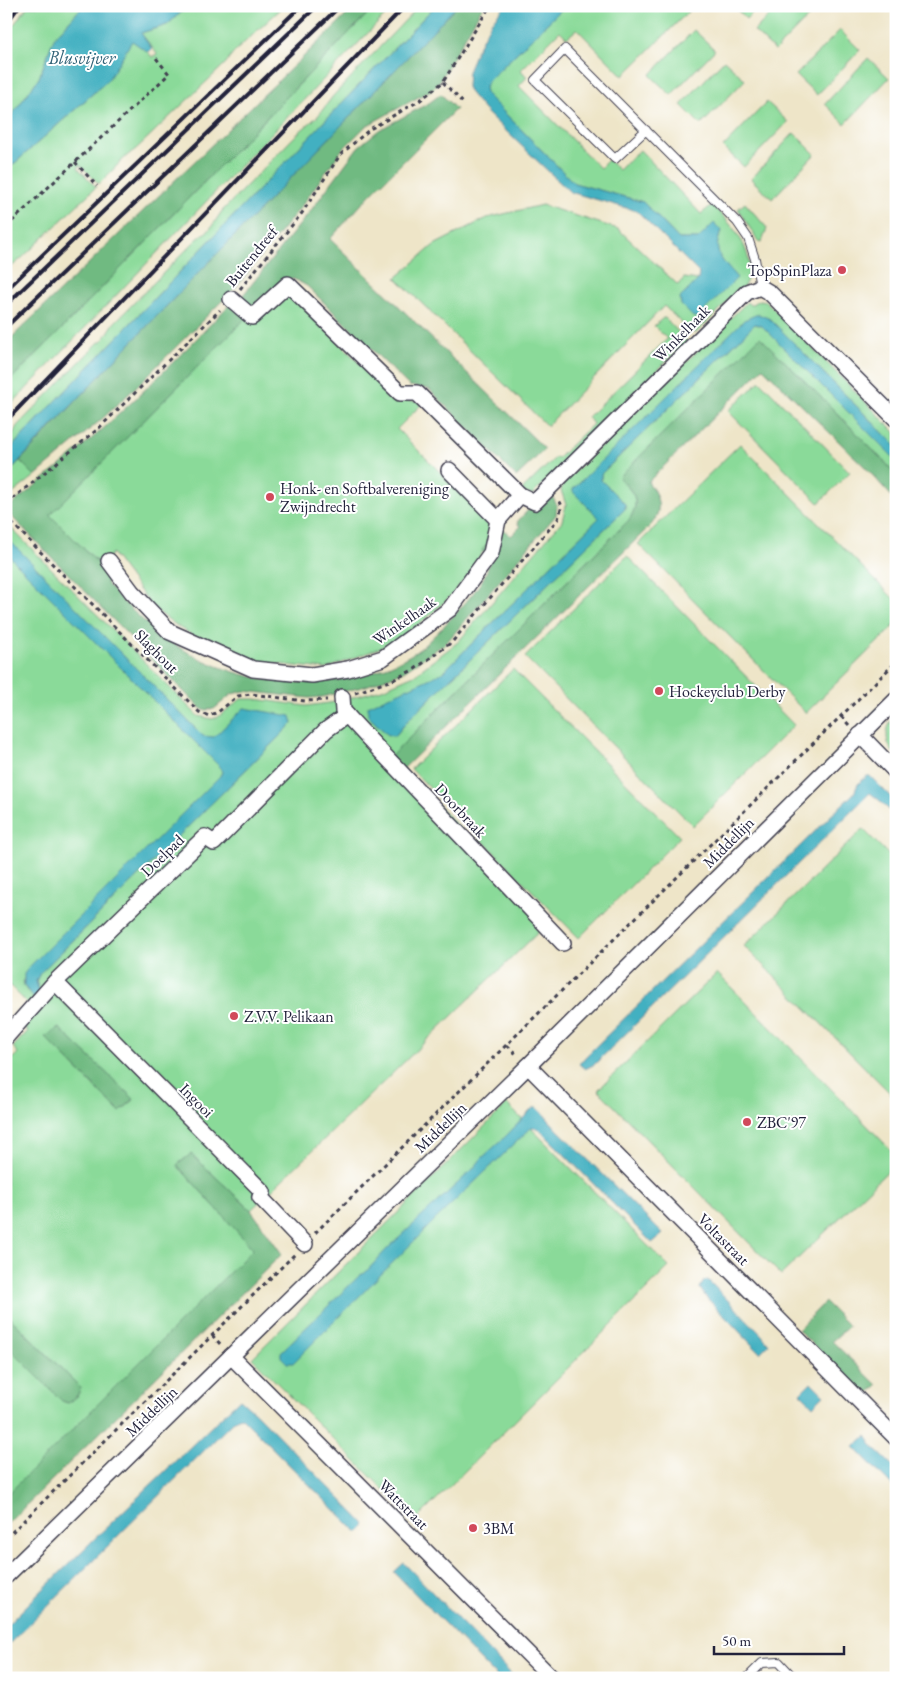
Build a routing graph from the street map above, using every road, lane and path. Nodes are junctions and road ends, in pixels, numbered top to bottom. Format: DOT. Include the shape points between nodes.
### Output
graph roads {
  1 [pos="490,6"];
  2 [pos="156,58"];
  3 [pos="443,82"];
  4 [pos="463,103"];
  5 [pos="646,130"];
  6 [pos="75,162"];
  7 [pos="97,186"];
  8 [pos="6,227"];
  9 [pos="760,287"];
  10 [pos="232,298"];
  11 [pos="896,418"];
  12 [pos="449,470"];
  13 [pos="520,495"];
  14 [pos="6,504"];
  15 [pos="6,517"];
  16 [pos="498,520"];
  17 [pos="109,561"];
  18 [pos="896,662"];
  19 [pos="342,697"];
  20 [pos="896,700"];
  21 [pos="319,701"];
  22 [pos="347,715"];
  23 [pos="860,736"];
  24 [pos="896,772"];
  25 [pos="563,942"];
  26 [pos="55,982"];
  27 [pos="6,1037"];
  28 [pos="528,1066"];
  29 [pos="305,1244"];
  30 [pos="231,1356"];
  31 [pos="896,1438"];
  32 [pos="6,1538"];
  33 [pos="6,1576"];
  34 [pos="552,1678"];
  35 [pos="747,1678"];
  36 [pos="794,1678"];
  1 -- 3 [label="path, Buitendreef"];
  2 -- 6 [label="path" via="169,74"];
  3 -- 4 [label="path"];
  3 -- 10 [label="path, Buitendreef" via="419,101 370,130 340,155 302,213"];
  5 -- 5 [label="lane" via="614,159 535,80 565,49"];
  5 -- 9 [label="lane" via="737,222 748,238"];
  6 -- 7 [label="path"];
  6 -- 8 [label="path"];
  9 -- 11 [label="street" via="770,293"];
  9 -- 13 [label="street, Winkelhaak" via="747,292 535,502"];
  10 -- 13 [label="street" via="252,317 288,284 400,394 417,393"];
  10 -- 14 [label="path, Buitendreef" via="98,429"];
  12 -- 16 [label="street"];
  13 -- 16 [label="street, Winkelhaak"];
  15 -- 21 [label="path, Slaghout" via="199,712 209,716 238,696 251,694"];
  16 -- 17 [label="street, Winkelhaak" via="491,553 450,609 383,658 348,669 312,675 253,669 170,632 132,592"];
  18 -- 29 [label="path"];
  19 -- 22 [label="street, Doorbraak" via="343,711"];
  20 -- 23 [label="street, Middellijn"];
  22 -- 25 [label="street, Doorbraak"];
  22 -- 26 [label="street, Doelpad" via="326,730 214,843 205,837"];
  23 -- 24 [label="street"];
  23 -- 28 [label="street, Middellijn"];
  26 -- 27 [label="street, Doelpad"];
  26 -- 29 [label="street, Ingooi" via="263,1192 260,1197"];
  28 -- 30 [label="street, Middellijn"];
  28 -- 31 [label="street, Voltastraat"];
  29 -- 32 [label="path"];
  30 -- 33 [label="street, Middellijn"];
  30 -- 34 [label="street, Wattstraat"];
  35 -- 36 [label="lane" via="762,1663 779,1662"];
}
